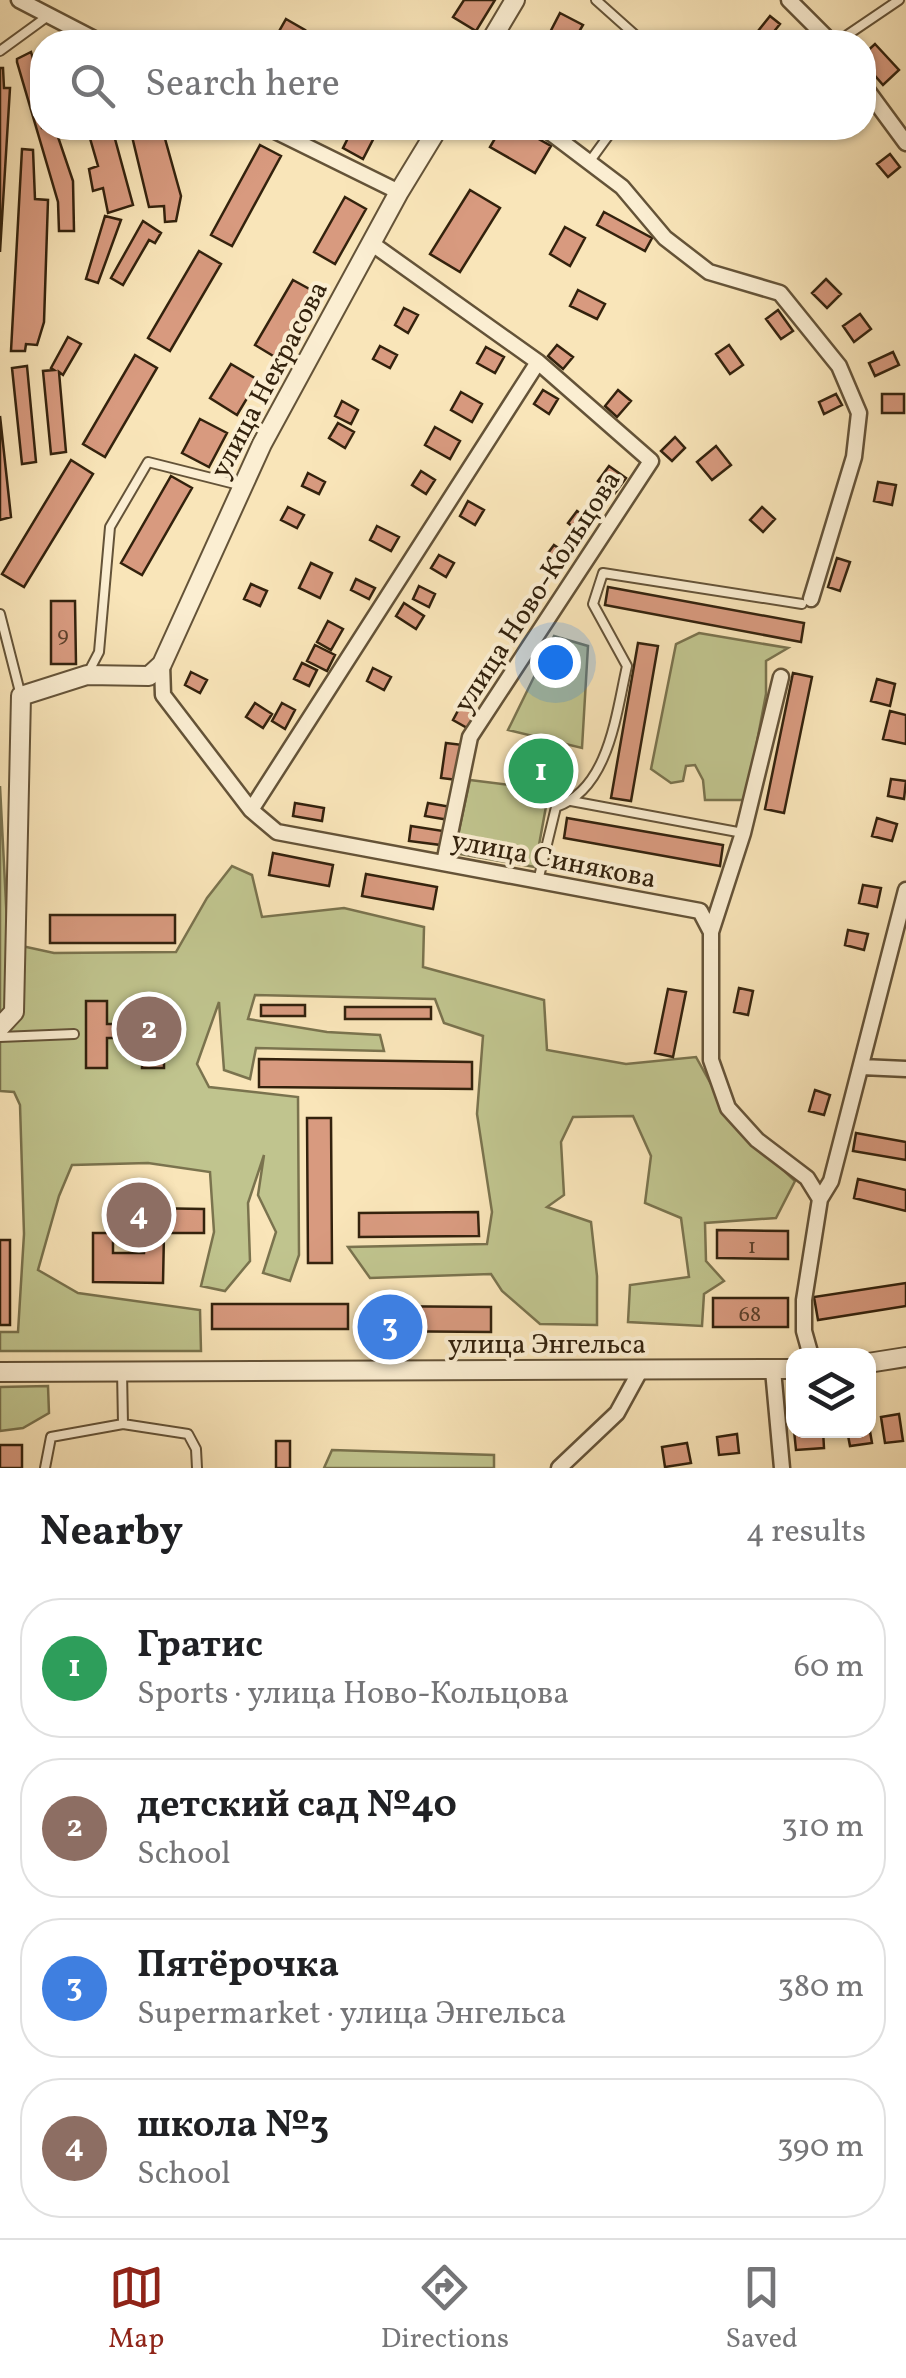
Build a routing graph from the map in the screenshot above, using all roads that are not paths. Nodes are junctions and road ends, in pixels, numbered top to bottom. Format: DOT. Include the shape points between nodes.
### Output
graph roads {
  1 [pos="19,0"];
  2 [pos="515,0"];
  3 [pos="596,0"];
  4 [pos="789,0"];
  5 [pos="899,0"];
  6 [pos="48,16"];
  7 [pos="76,30"];
  8 [pos="497,30"];
  9 [pos="630,30"];
  10 [pos="821,30"];
  11 [pos="853,30"];
  12 [pos="0,50"];
  13 [pos="876,102"];
  14 [pos="294,140"];
  15 [pos="431,140"];
  16 [pos="561,140"];
  17 [pos="605,140"];
  18 [pos="906,142"];
  19 [pos="590,161"];
  20 [pos="399,192"];
  21 [pos="372,243"];
  22 [pos="538,362"];
  23 [pos="242,486"];
  24 [pos="806,602"];
  25 [pos="0,614"];
  26 [pos="162,664"];
  27 [pos="87,675"];
  28 [pos="781,677"];
  29 [pos="21,696"];
  30 [pos="572,801"];
  31 [pos="251,810"];
  32 [pos="743,833"];
  33 [pos="444,863"];
  34 [pos="538,881"];
  35 [pos="906,890"];
  36 [pos="711,932"];
  37 [pos="0,1027"];
  38 [pos="74,1034"];
  39 [pos="0,1037"];
  40 [pos="862,1066"];
  41 [pos="906,1069"];
  42 [pos="820,1200"];
  43 [pos="809,1348"];
  44 [pos="906,1357"];
  45 [pos="876,1362"];
  46 [pos="640,1370"];
  47 [pos="773,1370"];
  48 [pos="786,1370"];
  49 [pos="122,1371"];
  50 [pos="0,1372"];
  51 [pos="123,1424"];
  52 [pos="45,1468"];
  53 [pos="196,1468"];
  54 [pos="559,1468"];
  55 [pos="782,1468"];
  1 -- 6 [label="street"];
  2 -- 8 [label="street"];
  3 -- 9 [label="lane"];
  4 -- 10 [label="street"];
  5 -- 11 [label="lane"];
  6 -- 7 [label="street"];
  6 -- 12 [label="lane"];
  13 -- 18 [label="street"];
  14 -- 20 [label="street"];
  15 -- 20 [label="street, улица Некрасова"];
  16 -- 19 [label="street"];
  17 -- 19 [label="lane"];
  19 -- 24 [label="street" via="709,272 780,293 840,366 858,413 854,457"];
  20 -- 21 [label="street, улица Некрасова"];
  21 -- 22 [label="street, улица Ново-Кольцова"];
  21 -- 23 [label="street, улица Некрасова"];
  22 -- 31 [label="street"];
  22 -- 33 [label="street, улица Ново-Кольцова" via="652,461 470,737"];
  23 -- 26 [label="street, улица Некрасова"];
  23 -- 27 [label="lane" via="148,462 110,527 99,652"];
  24 -- 30 [label="lane" via="603,573 593,604 626,666 607,756"];
  25 -- 29 [label="lane"];
  26 -- 27 [label="street" via="149,676"];
  26 -- 31 [label="street, улица Синякова" via="164,696"];
  27 -- 29 [label="street"];
  28 -- 32 [label="street"];
  29 -- 37 [label="street" via="14,1012"];
  30 -- 32 [label="lane"];
  30 -- 34 [label="lane" via="556,806"];
  31 -- 33 [label="street, улица Синякова" via="277,832"];
  32 -- 36 [label="street"];
  33 -- 34 [label="street, улица Синякова"];
  34 -- 36 [label="street, улица Синякова" via="700,911"];
  35 -- 40 [label="street"];
  36 -- 42 [label="street" via="711,1060 728,1108 807,1178"];
  38 -- 39 [label="lane"];
  40 -- 41 [label="street"];
  40 -- 42 [label="street"];
  42 -- 43 [label="street" via="804,1300"];
  44 -- 45 [label="street"];
  46 -- 47 [label="street, улица Энгельса"];
  46 -- 49 [label="street, улица Энгельса"];
  46 -- 54 [label="street" via="616,1414"];
  47 -- 48 [label="street, улица Энгельса"];
  47 -- 55 [label="street"];
  49 -- 50 [label="street, улица Энгельса"];
  49 -- 51 [label="lane"];
  51 -- 52 [label="lane" via="51,1437"];
  51 -- 53 [label="lane" via="188,1434"];
}
